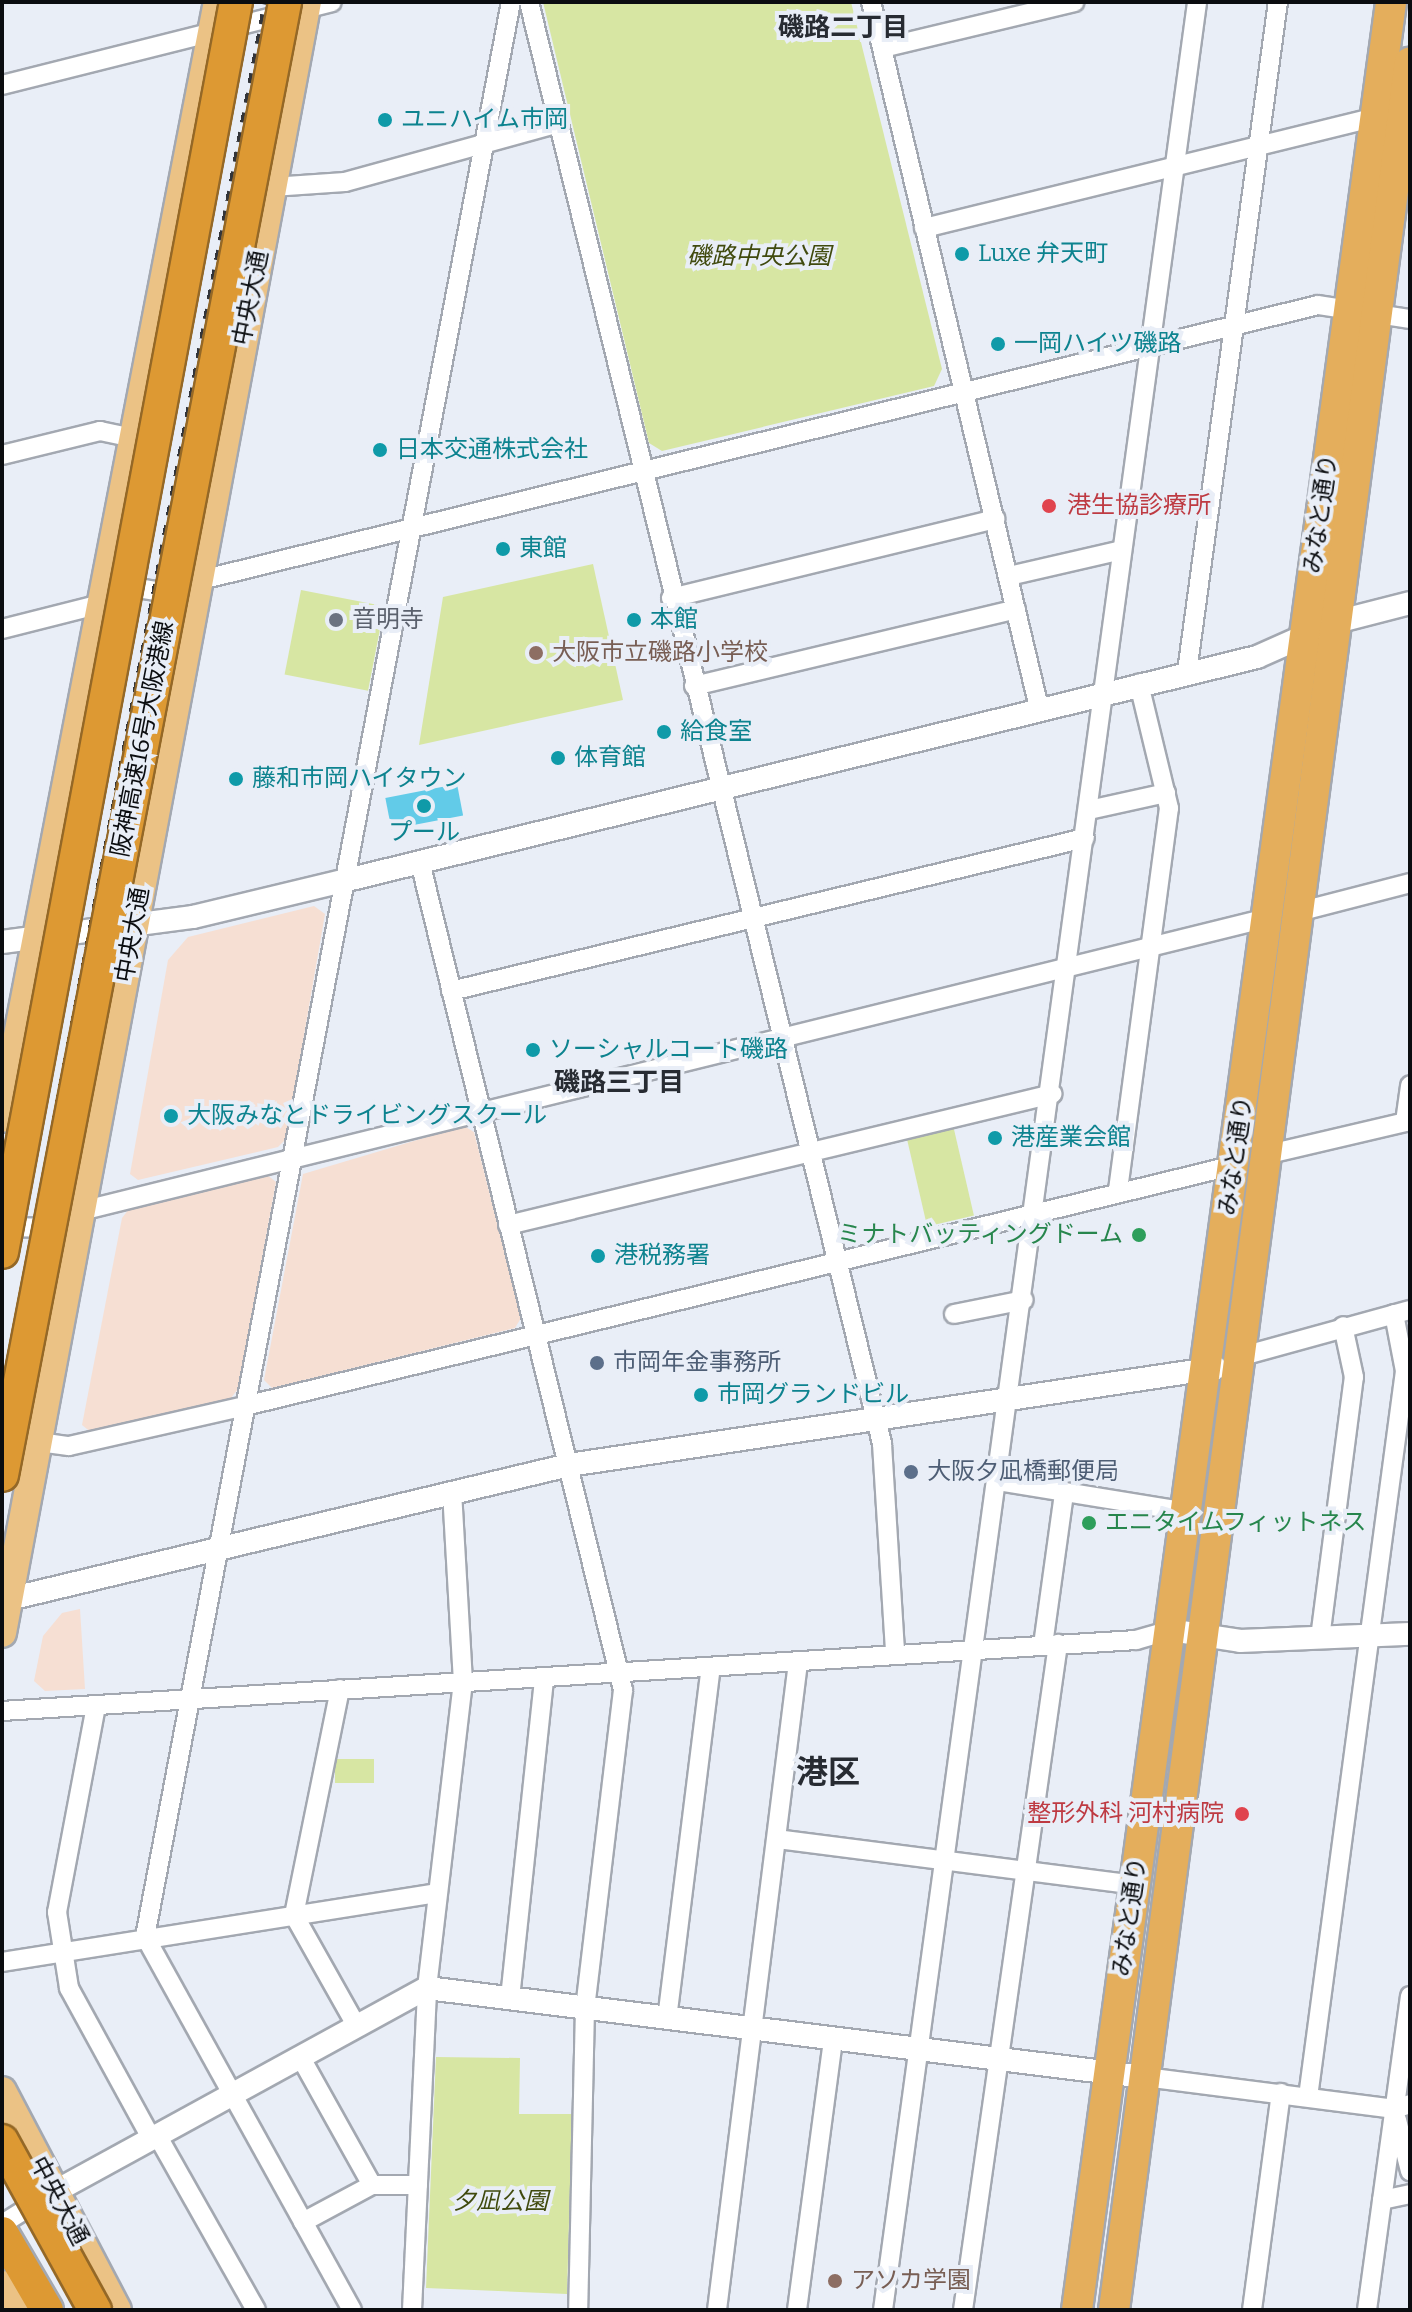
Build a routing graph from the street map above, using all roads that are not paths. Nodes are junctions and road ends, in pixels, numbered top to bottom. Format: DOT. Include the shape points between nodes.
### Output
graph roads {
  1 [pos="218,2"];
  2 [pos="236,2"];
  3 [pos="511,2"];
  4 [pos="529,2"];
  5 [pos="871,2"];
  6 [pos="1075,2"];
  7 [pos="1197,2"];
  8 [pos="1278,2"];
  9 [pos="1391,2"];
  10 [pos="307,4"];
  11 [pos="211,36"];
  12 [pos="883,48"];
  13 [pos="1410,62"];
  14 [pos="2,85"];
  15 [pos="1407,102"];
  16 [pos="1375,117"];
  17 [pos="555,124"];
  18 [pos="1256,143"];
  19 [pos="484,146"];
  20 [pos="1173,167"];
  21 [pos="272,187"];
  22 [pos="924,228"];
  23 [pos="1363,311"];
  24 [pos="1410,319"];
  25 [pos="1233,326"];
  26 [pos="1149,346"];
  27 [pos="964,393"];
  28 [pos="133,438"];
  29 [pos="2,455"];
  30 [pos="641,471"];
  31 [pos="996,519"];
  32 [pos="410,528"];
  33 [pos="1122,550"];
  34 [pos="1009,576"];
  35 [pos="197,581"];
  36 [pos="671,598"];
  37 [pos="1410,603"];
  38 [pos="101,604"];
  39 [pos="1016,609"];
  40 [pos="1336,622"];
  41 [pos="2,629"];
  42 [pos="1305,636"];
  43 [pos="1187,672"];
  44 [pos="1139,684"];
  45 [pos="694,686"];
  46 [pos="1104,692"];
  47 [pos="1039,708"];
  48 [pos="718,790"];
  49 [pos="1166,793"];
  50 [pos="1089,810"];
  51 [pos="1085,838"];
  52 [pos="420,862"];
  53 [pos="343,881"];
  54 [pos="1410,883"];
  55 [pos="1298,912"];
  56 [pos="753,917"];
  57 [pos="1267,918"];
  58 [pos="134,925"];
  59 [pos="38,933"];
  60 [pos="2,942"];
  61 [pos="1151,945"];
  62 [pos="1069,965"];
  63 [pos="451,991"];
  64 [pos="782,1037"];
  65 [pos="1410,1085"];
  66 [pos="1052,1094"];
  67 [pos="480,1110"];
  68 [pos="2,1118"];
  69 [pos="1408,1122"];
  70 [pos="811,1153"];
  71 [pos="1265,1155"];
  72 [pos="292,1157"];
  73 [pos="1235,1165"];
  74 [pos="1118,1190"];
  75 [pos="83,1207"];
  76 [pos="1036,1212"];
  77 [pos="508,1225"];
  78 [pos="2,1227"];
  79 [pos="2,1252"];
  80 [pos="837,1261"];
  81 [pos="1024,1300"];
  82 [pos="1402,1312"];
  83 [pos="954,1314"];
  84 [pos="1343,1326"];
  85 [pos="534,1335"];
  86 [pos="1239,1357"];
  87 [pos="1205,1374"];
  88 [pos="1009,1402"];
  89 [pos="245,1406"];
  90 [pos="872,1422"];
  91 [pos="39,1442"];
  92 [pos="569,1465"];
  93 [pos="2,1475"];
  94 [pos="998,1481"];
  95 [pos="452,1493"];
  96 [pos="1064,1493"];
  97 [pos="1187,1512"];
  98 [pos="222,1547"];
  99 [pos="6,1599"];
  100 [pos="1170,1630"];
  101 [pos="2,1633"];
  102 [pos="1410,1634"];
  103 [pos="1206,1635"];
  104 [pos="1369,1636"];
  105 [pos="1320,1638"];
  106 [pos="1051,1645"];
  107 [pos="974,1649"];
  108 [pos="895,1653"];
  109 [pos="798,1662"];
  110 [pos="711,1668"];
  111 [pos="617,1673"];
  112 [pos="544,1679"];
  113 [pos="463,1682"];
  114 [pos="340,1689"];
  115 [pos="189,1699"];
  116 [pos="96,1706"];
  117 [pos="2,1711"];
  118 [pos="777,1839"];
  119 [pos="945,1860"];
  120 [pos="1028,1868"];
  121 [pos="1134,1885"];
  122 [pos="436,1893"];
  123 [pos="294,1915"];
  124 [pos="145,1937"];
  125 [pos="62,1951"];
  126 [pos="2,1962"];
  127 [pos="427,1988"];
  128 [pos="1410,1996"];
  129 [pos="510,1998"];
  130 [pos="585,2008"];
  131 [pos="667,2019"];
  132 [pos="357,2027"];
  133 [pos="755,2030"];
  134 [pos="833,2040"];
  135 [pos="922,2050"];
  136 [pos="301,2058"];
  137 [pos="1003,2060"];
  138 [pos="1108,2074"];
  139 [pos="1145,2077"];
  140 [pos="2,2091"];
  141 [pos="1281,2093"];
  142 [pos="232,2095"];
  143 [pos="1308,2097"];
  144 [pos="1402,2106"];
  145 [pos="154,2136"];
  146 [pos="2,2141"];
  147 [pos="1410,2171"];
  148 [pos="372,2185"];
  149 [pos="418,2185"];
  150 [pos="54,2192"];
  151 [pos="1410,2194"];
  152 [pos="1382,2200"];
  153 [pos="303,2222"];
  154 [pos="2,2224"];
  155 [pos="2,2233"];
  156 [pos="2,2285"];
  157 [pos="16,2310"];
  158 [pos="47,2310"];
  159 [pos="95,2310"];
  160 [pos="117,2310"];
  161 [pos="256,2310"];
  162 [pos="352,2310"];
  163 [pos="412,2310"];
  164 [pos="578,2310"];
  165 [pos="717,2310"];
  166 [pos="797,2310"];
  167 [pos="883,2310"];
  168 [pos="963,2310"];
  169 [pos="1077,2310"];
  170 [pos="1114,2310"];
  171 [pos="1252,2310"];
  172 [pos="1367,2310"];
  1 -- 11 [label="main road"];
  2 -- 79 [label="highway, 阪神高速16号大阪港線, bridge"];
  3 -- 19 [label="street"];
  4 -- 17 [label="street"];
  5 -- 12 [label="street"];
  6 -- 12 [label="street"];
  7 -- 20 [label="street"];
  8 -- 18 [label="street"];
  9 -- 16 [label="highway, みなと通り"];
  10 -- 11 [label="street"];
  10 -- 21 [label="main road, 中央大通"];
  10 -- 93 [label="highway, 阪神高速16号大阪港線, bridge"];
  11 -- 14 [label="street"];
  11 -- 28 [label="main road"];
  12 -- 22 [label="street"];
  13 -- 15 [label="highway, みなと通り"];
  15 -- 23 [label="highway, みなと通り"];
  16 -- 18 [label="street"];
  16 -- 23 [label="highway, みなと通り"];
  17 -- 19 [label="street"];
  17 -- 30 [label="street"];
  18 -- 20 [label="street"];
  18 -- 25 [label="street"];
  19 -- 21 [label="street" via="304,190"];
  19 -- 32 [label="street"];
  20 -- 22 [label="street"];
  20 -- 26 [label="street"];
  21 -- 35 [label="main road, 中央大通"];
  22 -- 27 [label="street"];
  23 -- 24 [label="street"];
  23 -- 25 [label="street" via="1318,305"];
  23 -- 40 [label="highway, みなと通り"];
  23 -- 42 [label="highway, みなと通り"];
  25 -- 26 [label="street"];
  25 -- 43 [label="street"];
  26 -- 27 [label="street"];
  26 -- 33 [label="street"];
  27 -- 30 [label="street"];
  27 -- 31 [label="street"];
  28 -- 29 [label="street" via="100,431"];
  28 -- 38 [label="main road"];
  30 -- 32 [label="street"];
  30 -- 36 [label="street"];
  31 -- 34 [label="street"];
  31 -- 36 [label="street"];
  32 -- 35 [label="street"];
  32 -- 53 [label="street"];
  33 -- 34 [label="street"];
  33 -- 46 [label="street"];
  34 -- 39 [label="street"];
  35 -- 38 [label="street" via="174,594 126,586"];
  35 -- 58 [label="main road, 中央大通"];
  36 -- 45 [label="street"];
  37 -- 40 [label="street"];
  38 -- 41 [label="street"];
  38 -- 59 [label="main road"];
  39 -- 45 [label="street"];
  39 -- 47 [label="street"];
  40 -- 42 [label="street"];
  40 -- 55 [label="highway, みなと通り"];
  42 -- 43 [label="street" via="1257,657"];
  42 -- 57 [label="highway, みなと通り"];
  43 -- 44 [label="street"];
  44 -- 46 [label="street"];
  44 -- 49 [label="street"];
  45 -- 48 [label="street"];
  46 -- 47 [label="street"];
  46 -- 50 [label="street"];
  47 -- 48 [label="street"];
  48 -- 52 [label="street"];
  48 -- 56 [label="street"];
  49 -- 50 [label="street"];
  49 -- 61 [label="street"];
  50 -- 51 [label="street"];
  51 -- 56 [label="street"];
  51 -- 62 [label="street"];
  52 -- 53 [label="street"];
  52 -- 63 [label="street"];
  53 -- 58 [label="street"];
  53 -- 72 [label="street"];
  54 -- 55 [label="street"];
  55 -- 71 [label="highway, みなと通り"];
  56 -- 63 [label="street"];
  56 -- 64 [label="street"];
  57 -- 61 [label="street"];
  57 -- 73 [label="highway, みなと通り"];
  58 -- 59 [label="street"];
  58 -- 75 [label="main road, 中央大通"];
  59 -- 60 [label="street"];
  59 -- 68 [label="main road"];
  61 -- 62 [label="street"];
  61 -- 74 [label="street"];
  62 -- 64 [label="street"];
  62 -- 66 [label="street"];
  63 -- 67 [label="street"];
  64 -- 67 [label="street"];
  64 -- 70 [label="street"];
  65 -- 69 [label="street"];
  66 -- 70 [label="street"];
  66 -- 76 [label="street"];
  67 -- 72 [label="street"];
  67 -- 77 [label="street"];
  69 -- 71 [label="street"];
  70 -- 77 [label="street"];
  70 -- 80 [label="street"];
  71 -- 86 [label="highway, みなと通り"];
  72 -- 75 [label="street"];
  72 -- 89 [label="street"];
  73 -- 74 [label="street"];
  73 -- 87 [label="highway, みなと通り"];
  74 -- 76 [label="street"];
  75 -- 78 [label="street" via="54,1231"];
  75 -- 91 [label="main road, 中央大通"];
  76 -- 80 [label="street"];
  76 -- 81 [label="street"];
  77 -- 85 [label="street"];
  80 -- 85 [label="street"];
  80 -- 90 [label="street"];
  81 -- 83 [label="street"];
  81 -- 88 [label="street"];
  82 -- 84 [label="street"];
  82 -- 104 [label="street" via="1405,1371"];
  84 -- 86 [label="street"];
  84 -- 105 [label="street" via="1354,1377"];
  85 -- 89 [label="street"];
  85 -- 92 [label="street"];
  86 -- 87 [label="street"];
  86 -- 103 [label="highway, みなと通り"];
  87 -- 88 [label="street"];
  87 -- 97 [label="highway, みなと通り"];
  88 -- 90 [label="street"];
  88 -- 94 [label="street"];
  89 -- 91 [label="street" via="69,1446"];
  89 -- 98 [label="street"];
  90 -- 92 [label="street"];
  90 -- 108 [label="street" via="882,1444"];
  91 -- 99 [label="main road, 中央大通"];
  92 -- 95 [label="street"];
  92 -- 111 [label="street"];
  94 -- 96 [label="street"];
  94 -- 107 [label="street"];
  95 -- 98 [label="street"];
  95 -- 113 [label="street"];
  96 -- 97 [label="street"];
  96 -- 106 [label="street"];
  97 -- 100 [label="highway, みなと通り"];
  98 -- 99 [label="street"];
  98 -- 115 [label="street"];
  99 -- 101 [label="main road, 中央大通"];
  100 -- 103 [label="street"];
  100 -- 106 [label="street" via="1136,1640"];
  100 -- 121 [label="highway, みなと通り"];
  102 -- 104 [label="street"];
  103 -- 105 [label="street"];
  103 -- 139 [label="highway, みなと通り"];
  104 -- 105 [label="street"];
  104 -- 143 [label="street"];
  106 -- 107 [label="street"];
  106 -- 120 [label="street"];
  107 -- 108 [label="street"];
  107 -- 119 [label="street"];
  108 -- 109 [label="street"];
  109 -- 110 [label="street"];
  109 -- 118 [label="street"];
  110 -- 111 [label="street"];
  110 -- 131 [label="street"];
  111 -- 112 [label="street"];
  111 -- 130 [label="street" via="623,1690"];
  112 -- 113 [label="street"];
  112 -- 129 [label="street"];
  113 -- 114 [label="street"];
  113 -- 122 [label="street"];
  114 -- 115 [label="street"];
  114 -- 123 [label="street"];
  115 -- 116 [label="street"];
  115 -- 124 [label="street"];
  116 -- 117 [label="street"];
  116 -- 125 [label="street" via="57,1912"];
  118 -- 119 [label="street"];
  118 -- 133 [label="street"];
  119 -- 120 [label="street"];
  119 -- 135 [label="street"];
  120 -- 121 [label="street"];
  120 -- 137 [label="street"];
  121 -- 138 [label="highway, みなと通り"];
  122 -- 123 [label="street"];
  122 -- 127 [label="street"];
  123 -- 124 [label="street"];
  123 -- 132 [label="street"];
  124 -- 125 [label="street"];
  124 -- 142 [label="street"];
  125 -- 126 [label="street"];
  125 -- 145 [label="street" via="69,1988"];
  127 -- 129 [label="street"];
  127 -- 132 [label="street"];
  127 -- 149 [label="street"];
  128 -- 144 [label="street"];
  129 -- 130 [label="street"];
  130 -- 131 [label="street"];
  130 -- 164 [label="street"];
  131 -- 133 [label="street"];
  132 -- 136 [label="street"];
  133 -- 134 [label="street"];
  133 -- 165 [label="street"];
  134 -- 135 [label="street"];
  134 -- 166 [label="street"];
  135 -- 137 [label="street"];
  135 -- 167 [label="street"];
  136 -- 142 [label="street"];
  136 -- 148 [label="street"];
  137 -- 138 [label="street"];
  137 -- 168 [label="street"];
  138 -- 139 [label="street"];
  138 -- 169 [label="highway, みなと通り"];
  139 -- 141 [label="street"];
  139 -- 170 [label="highway, みなと通り"];
  140 -- 150 [label="main road, 中央大通"];
  141 -- 143 [label="street"];
  141 -- 171 [label="street"];
  142 -- 145 [label="street"];
  142 -- 153 [label="street"];
  143 -- 144 [label="street"];
  144 -- 147 [label="street"];
  144 -- 152 [label="street"];
  145 -- 150 [label="street"];
  145 -- 161 [label="street"];
  146 -- 159 [label="highway, bridge"];
  148 -- 149 [label="street"];
  148 -- 153 [label="street"];
  149 -- 163 [label="street"];
  150 -- 154 [label="street"];
  150 -- 160 [label="main road, 中央大通"];
  151 -- 152 [label="street"];
  152 -- 172 [label="street"];
  153 -- 162 [label="street"];
  155 -- 158 [label="highway"];
  156 -- 157 [label="main road"];
}
